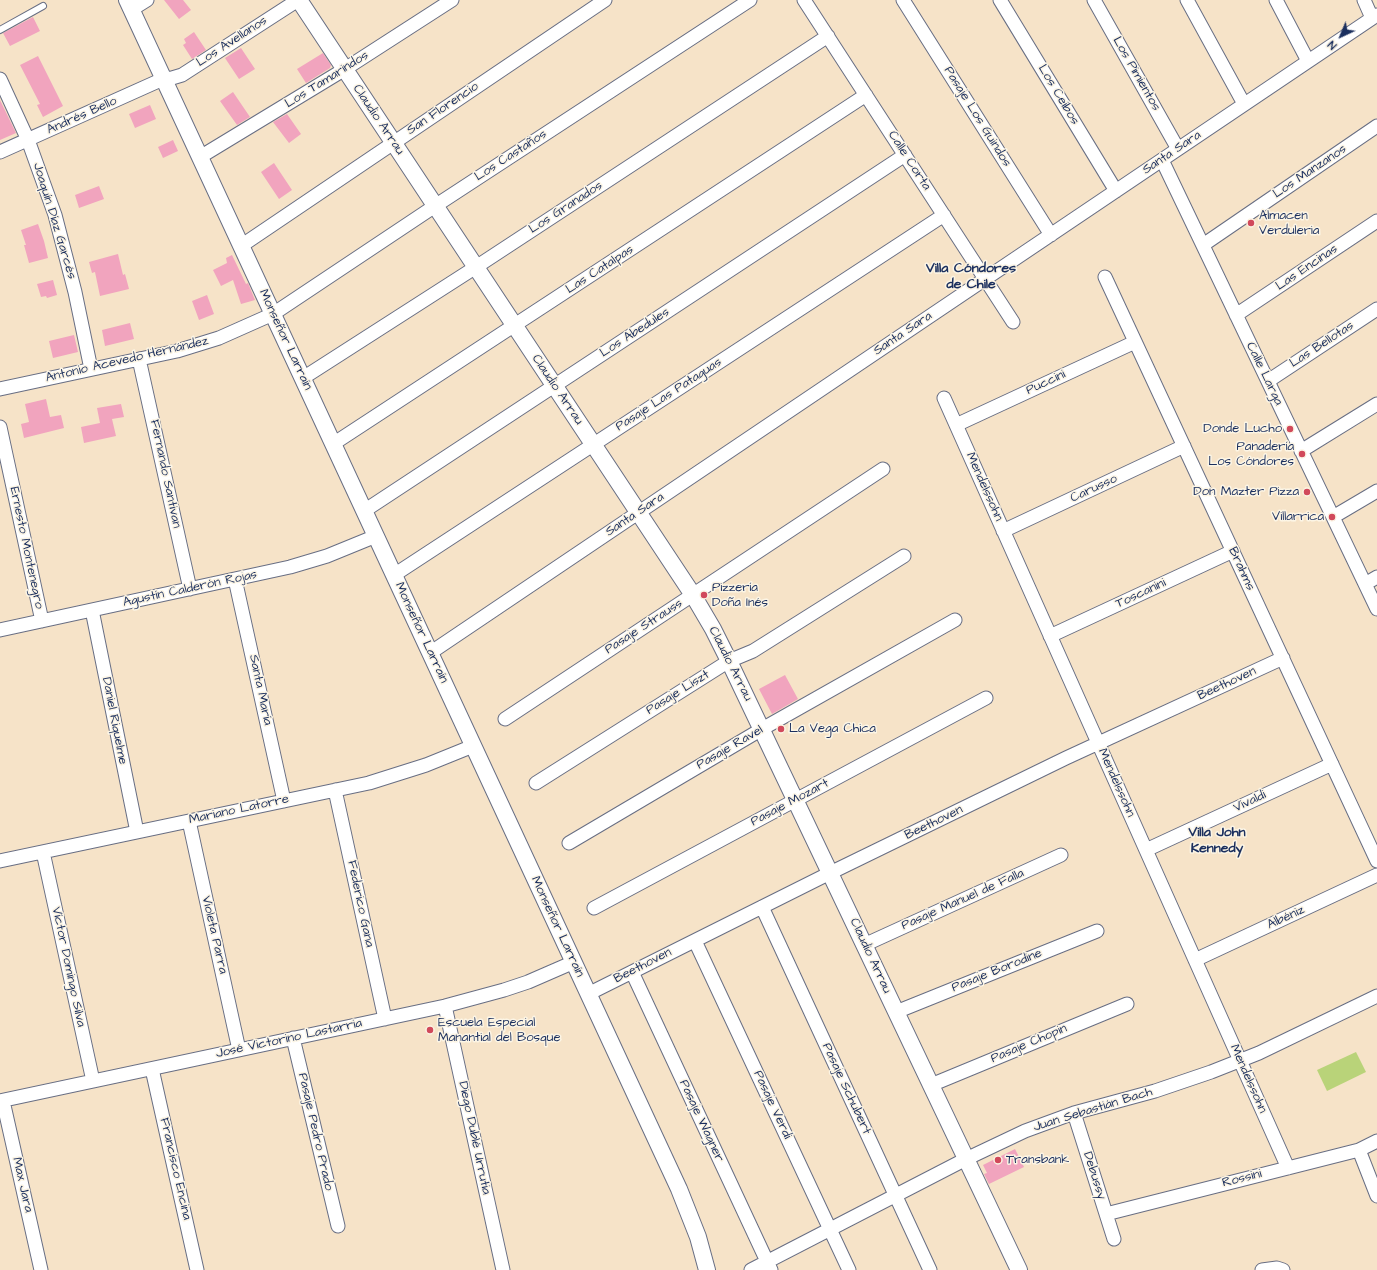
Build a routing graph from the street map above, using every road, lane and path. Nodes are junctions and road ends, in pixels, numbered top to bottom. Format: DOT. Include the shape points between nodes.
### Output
graph roads {
  1 [pos="147,0"];
  2 [pos="299,0"];
  3 [pos="452,0"];
  4 [pos="605,0"];
  5 [pos="750,0"];
  6 [pos="804,0"];
  7 [pos="903,0"];
  8 [pos="1000,0"];
  9 [pos="1094,0"];
  10 [pos="1187,0"];
  11 [pos="1276,0"];
  12 [pos="1364,0"];
  13 [pos="129,5"];
  14 [pos="43,6"];
  15 [pos="1375,17"];
  16 [pos="0,30"];
  17 [pos="828,36"];
  18 [pos="1308,62"];
  19 [pos="345,69"];
  20 [pos="0,79"];
  21 [pos="163,79"];
  22 [pos="866,96"];
  23 [pos="1244,104"];
  24 [pos="1377,126"];
  25 [pos="28,140"];
  26 [pos="393,142"];
  27 [pos="1178,149"];
  28 [pos="0,152"];
  29 [pos="905,155"];
  30 [pos="200,157"];
  31 [pos="1162,160"];
  32 [pos="1116,191"];
  33 [pos="435,206"];
  34 [pos="944,215"];
  35 [pos="1377,221"];
  36 [pos="1050,234"];
  37 [pos="241,246"];
  38 [pos="1203,246"];
  39 [pos="476,267"];
  40 [pos="1105,277"];
  41 [pos="985,278"];
  42 [pos="1377,309"];
  43 [pos="273,314"];
  44 [pos="1236,315"];
  45 [pos="1014,322"];
  46 [pos="515,325"];
  47 [pos="1135,342"];
  48 [pos="139,359"];
  49 [pos="91,369"];
  50 [pos="303,378"];
  51 [pos="1268,381"];
  52 [pos="555,386"];
  53 [pos="0,389"];
  54 [pos="944,398"];
  55 [pos="1377,404"];
  56 [pos="956,425"];
  57 [pos="0,427"];
  58 [pos="333,444"];
  59 [pos="593,444"];
  60 [pos="1184,446"];
  61 [pos="1301,451"];
  62 [pos="884,469"];
  63 [pos="1377,491"];
  64 [pos="364,510"];
  65 [pos="638,512"];
  66 [pos="1333,517"];
  67 [pos="1003,531"];
  68 [pos="376,536"];
  69 [pos="1233,551"];
  70 [pos="904,556"];
  71 [pos="394,574"];
  72 [pos="1377,577"];
  73 [pos="236,579"];
  74 [pos="1365,584"];
  75 [pos="190,589"];
  76 [pos="693,595"];
  77 [pos="1377,609"];
  78 [pos="92,610"];
  79 [pos="955,620"];
  80 [pos="42,621"];
  81 [pos="0,630"];
  82 [pos="1050,636"];
  83 [pos="430,653"];
  84 [pos="1283,658"];
  85 [pos="729,661"];
  86 [pos="986,698"];
  87 [pos="506,719"];
  88 [pos="762,729"];
  89 [pos="1098,743"];
  90 [pos="473,746"];
  91 [pos="1332,764"];
  92 [pos="536,783"];
  93 [pos="335,790"];
  94 [pos="284,801"];
  95 [pos="796,801"];
  96 [pos="188,821"];
  97 [pos="137,832"];
  98 [pos="569,843"];
  99 [pos="1146,850"];
  100 [pos="43,852"];
  101 [pos="1061,855"];
  102 [pos="0,861"];
  103 [pos="1377,861"];
  104 [pos="830,873"];
  105 [pos="1377,875"];
  106 [pos="762,907"];
  107 [pos="594,908"];
  108 [pos="1097,931"];
  109 [pos="695,940"];
  110 [pos="864,945"];
  111 [pos="1195,960"];
  112 [pos="574,962"];
  113 [pos="632,972"];
  114 [pos="588,994"];
  115 [pos="1377,996"];
  116 [pos="1127,1004"];
  117 [pos="444,1006"];
  118 [pos="896,1012"];
  119 [pos="384,1018"];
  120 [pos="293,1038"];
  121 [pos="239,1050"];
  122 [pos="1240,1061"];
  123 [pos="152,1068"];
  124 [pos="93,1081"];
  125 [pos="931,1085"];
  126 [pos="1,1101"];
  127 [pos="1074,1113"];
  128 [pos="1377,1141"];
  129 [pos="1359,1150"];
  130 [pos="966,1159"];
  131 [pos="1288,1168"];
  132 [pos="895,1195"];
  133 [pos="1377,1196"];
  134 [pos="1106,1214"];
  135 [pos="338,1226"];
  136 [pos="830,1229"];
  137 [pos="1114,1239"];
  138 [pos="769,1266"];
  139 [pos="41,1270"];
  140 [pos="197,1270"];
  141 [pos="502,1270"];
  142 [pos="707,1270"];
  143 [pos="751,1270"];
  144 [pos="849,1270"];
  145 [pos="930,1270"];
  146 [pos="1020,1270"];
  147 [pos="1262,1270"];
  148 [pos="1283,1270"];
  1 -- 13 [label="street"];
  2 -- 19 [label="street, Claudio Arrau"];
  2 -- 21 [label="street, Los Avellanos" via="182,74"];
  3 -- 19 [label="street, Los Tamarindos"];
  4 -- 26 [label="street, San Florencio"];
  5 -- 33 [label="street, Los Castaños"];
  6 -- 17 [label="street, Calle Corta"];
  7 -- 36 [label="street, Pasaje Los Guindos"];
  8 -- 32 [label="street, Los Ceibos"];
  9 -- 27 [label="street, Los Pimientos"];
  10 -- 23 [label="street"];
  11 -- 18 [label="street"];
  12 -- 15 [label="street"];
  13 -- 21 [label="street, Monseñor Larraín"];
  14 -- 16 [label="lane"];
  15 -- 18 [label="street, Santa Sara"];
  17 -- 22 [label="street, Calle Corta"];
  17 -- 39 [label="street, Los Granados"];
  18 -- 23 [label="street, Santa Sara"];
  19 -- 26 [label="street, Claudio Arrau"];
  19 -- 30 [label="street, Los Tamarindos"];
  20 -- 25 [label="street, Joaquín Díaz Garcés"];
  21 -- 25 [label="street, Andrés Bello"];
  21 -- 30 [label="street, Monseñor Larraín"];
  22 -- 29 [label="street, Calle Corta"];
  22 -- 46 [label="street, Las Catalpas"];
  23 -- 27 [label="street, Santa Sara"];
  24 -- 38 [label="street, Los Manzanos"];
  25 -- 28 [label="street, Andrés Bello"];
  25 -- 49 [label="street, Joaquín Díaz Garcés" via="66,254"];
  26 -- 33 [label="street, Claudio Arrau"];
  26 -- 37 [label="street, San Florencio"];
  27 -- 31 [label="street, Santa Sara"];
  29 -- 34 [label="street, Calle Corta"];
  29 -- 52 [label="street, Los Abedules"];
  30 -- 37 [label="street, Monseñor Larraín"];
  31 -- 32 [label="street, Santa Sara"];
  31 -- 38 [label="street, Calle Larga"];
  32 -- 36 [label="street, Santa Sara"];
  33 -- 39 [label="street, Claudio Arrau"];
  33 -- 43 [label="street, Los Castaños"];
  34 -- 41 [label="street, Calle Corta"];
  34 -- 59 [label="street, Pasaje Las Pataguas"];
  35 -- 44 [label="street, Las Encinas"];
  36 -- 41 [label="street, Santa Sara"];
  37 -- 43 [label="street, Monseñor Larraín"];
  38 -- 44 [label="street, Calle Larga"];
  39 -- 46 [label="street, Claudio Arrau"];
  39 -- 50 [label="street, Los Granados"];
  40 -- 47 [label="street, Brahms"];
  41 -- 45 [label="street, Calle Corta"];
  41 -- 65 [label="street, Santa Sara"];
  42 -- 51 [label="street, Las Bellotas"];
  43 -- 48 [label="street, Antonio Acevedo Hernández" via="219,338"];
  43 -- 50 [label="street, Monseñor Larraín"];
  44 -- 51 [label="street, Calle Larga"];
  46 -- 52 [label="street, Claudio Arrau"];
  46 -- 58 [label="street, Las Catalpas"];
  47 -- 56 [label="street, Puccini"];
  47 -- 60 [label="street, Brahms"];
  48 -- 49 [label="street, Antonio Acevedo Hernández"];
  48 -- 75 [label="street, Fernando Santivan"];
  49 -- 53 [label="street, Antonio Acevedo Hernández"];
  50 -- 58 [label="street, Monseñor Larraín"];
  51 -- 61 [label="street, Calle Larga"];
  52 -- 59 [label="street, Claudio Arrau"];
  52 -- 64 [label="street, Los Abedules"];
  54 -- 56 [label="street, Mendelssohn"];
  55 -- 61 [label="street"];
  56 -- 67 [label="street, Mendelssohn"];
  57 -- 80 [label="street, Ernesto Montenegro"];
  58 -- 64 [label="street, Monseñor Larraín"];
  59 -- 65 [label="street, Claudio Arrau"];
  59 -- 71 [label="street, Pasaje Las Pataguas"];
  60 -- 67 [label="street, Carusso"];
  60 -- 69 [label="street, Brahms"];
  61 -- 66 [label="street, Calle Larga"];
  62 -- 76 [label="street, Pasaje Strauss"];
  63 -- 66 [label="street"];
  64 -- 68 [label="street, Monseñor Larraín"];
  65 -- 76 [label="street, Claudio Arrau"];
  65 -- 83 [label="street, Santa Sara"];
  66 -- 74 [label="street, Calle Larga"];
  67 -- 82 [label="street, Mendelssohn"];
  68 -- 71 [label="street, Monseñor Larraín"];
  68 -- 73 [label="street, Agustín Calderón Rojas" via="315,560"];
  69 -- 82 [label="street, Toscanini"];
  69 -- 84 [label="street, Brahms"];
  70 -- 85 [label="street, Pasaje Liszt" via="753,651"];
  71 -- 83 [label="street, Monseñor Larraín"];
  72 -- 74 [label="street"];
  73 -- 75 [label="street, Agustín Calderón Rojas"];
  73 -- 94 [label="street, Santa María"];
  74 -- 77 [label="street, Calle Larga"];
  75 -- 78 [label="street, Agustín Calderón Rojas"];
  76 -- 85 [label="street, Claudio Arrau"];
  76 -- 87 [label="street, Pasaje Strauss"];
  78 -- 80 [label="street, Agustín Calderón Rojas"];
  78 -- 97 [label="street, Daniel Riquelme"];
  79 -- 88 [label="street, Pasaje Ravel"];
  80 -- 81 [label="street, Agustín Calderón Rojas"];
  82 -- 89 [label="street, Mendelssohn"];
  83 -- 90 [label="street, Monseñor Larraín"];
  84 -- 89 [label="street, Beethoven"];
  84 -- 91 [label="street, Brahms"];
  85 -- 88 [label="street, Claudio Arrau"];
  85 -- 92 [label="street, Pasaje Liszt"];
  86 -- 95 [label="street, Pasaje Mozart"];
  88 -- 95 [label="street, Claudio Arrau"];
  88 -- 98 [label="street, Pasaje Ravel"];
  89 -- 99 [label="street, Mendelssohn"];
  89 -- 104 [label="street, Beethoven"];
  90 -- 93 [label="street, Mariano Latorre" via="402,773"];
  90 -- 112 [label="street, Monseñor Larraín"];
  91 -- 99 [label="street, Vivaldi"];
  91 -- 103 [label="street, Brahms"];
  93 -- 94 [label="street, Mariano Latorre"];
  93 -- 119 [label="street, Federico Gana"];
  94 -- 96 [label="street, Mariano Latorre"];
  95 -- 104 [label="street, Claudio Arrau"];
  95 -- 107 [label="street, Pasaje Mozart"];
  96 -- 97 [label="street, Mariano Latorre"];
  96 -- 121 [label="street, Violeta Parra"];
  97 -- 100 [label="street, Mariano Latorre"];
  99 -- 111 [label="street, Mendelssohn"];
  100 -- 102 [label="street, Mariano Latorre"];
  100 -- 124 [label="street, Víctor Domingo Silva"];
  101 -- 110 [label="street, Pasaje Manuel de Falla"];
  104 -- 106 [label="street, Beethoven"];
  104 -- 110 [label="street, Claudio Arrau"];
  105 -- 111 [label="street, Albéniz"];
  106 -- 109 [label="street, Beethoven"];
  106 -- 132 [label="street, Pasaje Schubert"];
  108 -- 118 [label="street, Pasaje Borodine"];
  109 -- 113 [label="street, Beethoven"];
  109 -- 136 [label="street, Pasaje Verdi"];
  110 -- 118 [label="street, Claudio Arrau"];
  111 -- 122 [label="street, Mendelssohn"];
  112 -- 114 [label="street, Monseñor Larraín"];
  112 -- 117 [label="street, José Victorino Lastarria" via="528,982"];
  113 -- 114 [label="street, Beethoven"];
  113 -- 138 [label="street, Pasaje Wagner"];
  114 -- 142 [label="street, Monseñor Larraín" via="684,1201"];
  115 -- 122 [label="street, Juan Sebastián Bach"];
  116 -- 125 [label="street, Pasaje Chopin"];
  117 -- 119 [label="street, José Victorino Lastarria"];
  117 -- 141 [label="street, Diego Dublé Urrutia"];
  118 -- 125 [label="street, Claudio Arrau"];
  119 -- 120 [label="street, José Victorino Lastarria"];
  120 -- 121 [label="street, José Victorino Lastarria"];
  120 -- 135 [label="street, Pasaje Pedro Prado"];
  121 -- 123 [label="street, José Victorino Lastarria"];
  122 -- 127 [label="street, Juan Sebastián Bach" via="1175,1085"];
  122 -- 131 [label="street, Mendelssohn"];
  123 -- 124 [label="street, José Victorino Lastarria"];
  123 -- 140 [label="street, Francisco Encina"];
  124 -- 126 [label="street, José Victorino Lastarria"];
  125 -- 130 [label="street, Claudio Arrau"];
  126 -- 139 [label="street, Max Jara"];
  127 -- 130 [label="street, Juan Sebastián Bach" via="1025,1130"];
  127 -- 134 [label="street, Debussy"];
  128 -- 129 [label="street, Rossini"];
  129 -- 131 [label="street, Rossini"];
  129 -- 133 [label="street"];
  130 -- 132 [label="street, Juan Sebastián Bach"];
  130 -- 146 [label="street, Claudio Arrau"];
  131 -- 134 [label="street, Rossini"];
  132 -- 136 [label="street, Juan Sebastián Bach"];
  132 -- 145 [label="street, Pasaje Schubert"];
  134 -- 137 [label="street, Debussy"];
  136 -- 138 [label="street, Juan Sebastián Bach"];
  136 -- 144 [label="street, Pasaje Verdi"];
  138 -- 143 [label="street, Juan Sebastián Bach"];
  147 -- 148 [label="street"];
}
